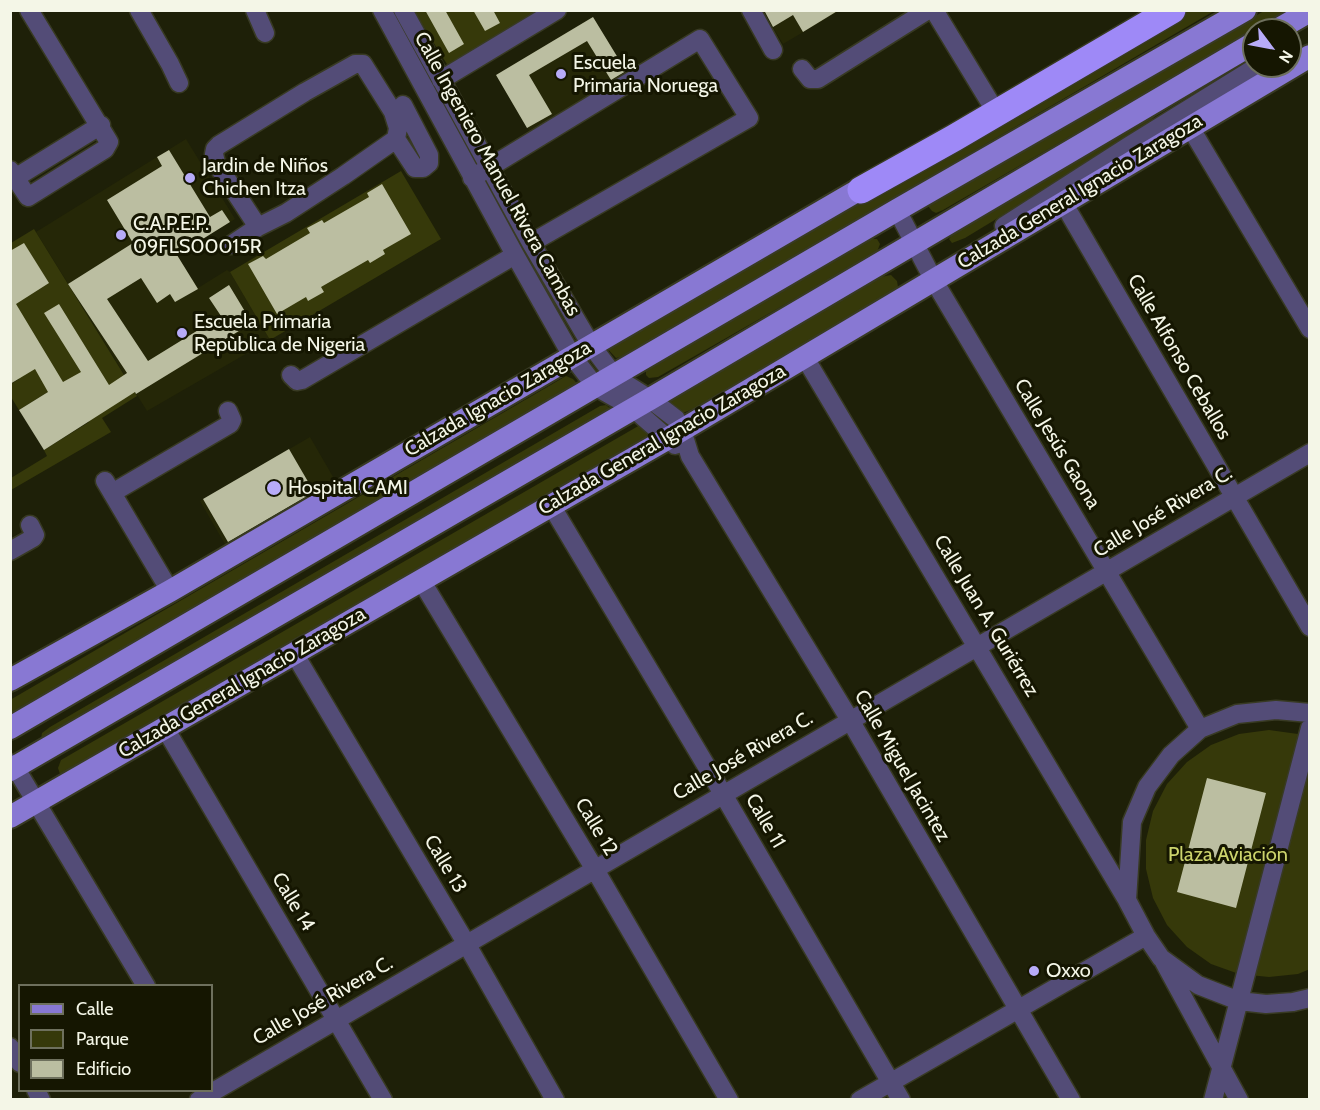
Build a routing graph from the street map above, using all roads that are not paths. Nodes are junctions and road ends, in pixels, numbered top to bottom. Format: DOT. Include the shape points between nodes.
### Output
graph roads {
  1 [pos="29,10"];
  2 [pos="139,10"];
  3 [pos="255,10"];
  4 [pos="382,10"];
  5 [pos="403,10"];
  6 [pos="557,10"];
  7 [pos="751,10"];
  8 [pos="928,10"];
  9 [pos="934,10"];
  10 [pos="1152,10"];
  11 [pos="1172,10"];
  12 [pos="1245,10"];
  13 [pos="265,33"];
  14 [pos="773,50"];
  15 [pos="1242,50"];
  16 [pos="802,69"];
  17 [pos="1242,77"];
  18 [pos="1271,78"];
  19 [pos="441,80"];
  20 [pos="179,83"];
  21 [pos="991,104"];
  22 [pos="398,108"];
  23 [pos="1190,127"];
  24 [pos="396,139"];
  25 [pos="1131,154"];
  26 [pos="489,168"];
  27 [pos="13,174"];
  28 [pos="472,178"];
  29 [pos="861,190"];
  30 [pos="1064,204"];
  31 [pos="897,210"];
  32 [pos="258,227"];
  33 [pos="531,243"];
  34 [pos="914,243"];
  35 [pos="231,245"];
  36 [pos="515,255"];
  37 [pos="933,279"];
  38 [pos="1310,330"];
  39 [pos="591,345"];
  40 [pos="572,356"];
  41 [pos="804,356"];
  42 [pos="291,375"];
  43 [pos="605,382"];
  44 [pos="642,404"];
  45 [pos="228,411"];
  46 [pos="675,435"];
  47 [pos="1310,453"];
  48 [pos="1233,496"];
  49 [pos="551,505"];
  50 [pos="30,525"];
  51 [pos="10,551"];
  52 [pos="1106,571"];
  53 [pos="421,580"];
  54 [pos="170,591"];
  55 [pos="1310,627"];
  56 [pos="978,645"];
  57 [pos="294,653"];
  58 [pos="10,680"];
  59 [pos="1310,713"];
  60 [pos="850,720"];
  61 [pos="10,728"];
  62 [pos="165,728"];
  63 [pos="1310,728"];
  64 [pos="1200,729"];
  65 [pos="12,767"];
  66 [pos="723,794"];
  67 [pos="35,802"];
  68 [pos="10,817"];
  69 [pos="594,868"];
  70 [pos="1127,900"];
  71 [pos="1146,936"];
  72 [pos="466,943"];
  73 [pos="1161,958"];
  74 [pos="145,984"];
  75 [pos="1310,998"];
  76 [pos="1239,1001"];
  77 [pos="1017,1008"];
  78 [pos="336,1020"];
  79 [pos="10,1047"];
  80 [pos="18,1060"];
  81 [pos="1221,1070"];
  82 [pos="891,1082"];
  83 [pos="208,1096"];
  84 [pos="383,1100"];
  85 [pos="555,1100"];
  86 [pos="729,1100"];
  87 [pos="860,1100"];
  88 [pos="901,1100"];
  89 [pos="1071,1100"];
  90 [pos="1213,1100"];
  91 [pos="1239,1100"];
  1 -- 27 [label="street" via="109,142 105,149 28,197"];
  2 -- 20 [label="street"];
  3 -- 13 [label="street"];
  4 -- 28 [label="street, Calle Ingeniero Manuel Rivera Cambas"];
  5 -- 19 [label="street, Calle Ingeniero Manuel Rivera Cambas"];
  6 -- 19 [label="street"];
  7 -- 14 [label="street"];
  8 -- 16 [label="street" via="818,79 810,79"];
  9 -- 21 [label="street"];
  10 -- 21 [label="main road"];
  11 -- 29 [label="highway"];
  12 -- 31 [label="main road"];
  15 -- 34 [label="main road, Calzada General Ignacio Zaragoza"];
  17 -- 25 [label="street"];
  18 -- 23 [label="main road, Calzada General Ignacio Zaragoza"];
  19 -- 26 [label="street, Calle Ingeniero Manuel Rivera Cambas"];
  21 -- 29 [label="main road"];
  22 -- 24 [label="street"];
  22 -- 24 [label="street" via="429,155 429,163 415,168"];
  22 -- 32 [label="street" via="359,63 219,145 214,154 216,163"];
  23 -- 25 [label="main road, Calzada General Ignacio Zaragoza"];
  23 -- 38 [label="street"];
  24 -- 32 [label="street" via="286,213"];
  25 -- 30 [label="main road, Calzada General Ignacio Zaragoza"];
  25 -- 37 [label="street" via="967,250"];
  26 -- 28 [label="street"];
  26 -- 33 [label="street, Calle Ingeniero Manuel Rivera Cambas"];
  26 -- 33 [label="street" via="700,39 749,118"];
  28 -- 36 [label="street, Calle Ingeniero Manuel Rivera Cambas"];
  29 -- 39 [label="main road, Calzada Ignacio Zaragoza"];
  30 -- 37 [label="main road, Calzada General Ignacio Zaragoza"];
  30 -- 48 [label="street, Calle Alfonso Ceballos"];
  31 -- 34 [label="street, Calle Jesús Gaona"];
  31 -- 43 [label="main road"];
  32 -- 35 [label="street"];
  33 -- 39 [label="street, Calle Ingeniero Manuel Rivera Cambas"];
  34 -- 37 [label="street, Calle Jesús Gaona"];
  34 -- 44 [label="main road, Calzada General Ignacio Zaragoza"];
  36 -- 40 [label="street, Calle Ingeniero Manuel Rivera Cambas"];
  36 -- 42 [label="street" via="302,380"];
  37 -- 41 [label="main road, Calzada General Ignacio Zaragoza"];
  37 -- 52 [label="street, Calle Jesús Gaona"];
  39 -- 40 [label="main road, Calzada Ignacio Zaragoza"];
  39 -- 43 [label="street, Calle Ingeniero Manuel Rivera Cambas"];
  40 -- 43 [label="street, Calle Ingeniero Manuel Rivera Cambas"];
  40 -- 54 [label="main road, Calzada Ignacio Zaragoza"];
  41 -- 46 [label="main road, Calzada General Ignacio Zaragoza"];
  41 -- 56 [label="street, Calle Juan A. Guriérrez"];
  43 -- 44 [label="street, Calle Miguel Jacintez"];
  43 -- 61 [label="main road"];
  44 -- 46 [label="street, Calle Miguel Jacintez"];
  44 -- 65 [label="main road, Calzada General Ignacio Zaragoza"];
  45 -- 54 [label="street" via="230,424 108,487"];
  46 -- 49 [label="main road, Calzada General Ignacio Zaragoza"];
  46 -- 60 [label="street, Calle Miguel Jacintez"];
  47 -- 48 [label="street, Calle José Rivera C."];
  48 -- 52 [label="street, Calle José Rivera C."];
  48 -- 55 [label="street, Calle Alfonso Ceballos"];
  49 -- 53 [label="main road, Calzada General Ignacio Zaragoza"];
  49 -- 66 [label="street, Calle 11"];
  50 -- 51 [label="street" via="33,538"];
  52 -- 56 [label="street, Calle José Rivera C."];
  52 -- 64 [label="street, Calle Jesús Gaona"];
  53 -- 57 [label="main road, Calzada General Ignacio Zaragoza"];
  53 -- 69 [label="street, Calle 12"];
  54 -- 58 [label="main road, Calzada Ignacio Zaragoza"];
  56 -- 60 [label="street, Calle José Rivera C."];
  56 -- 70 [label="street, Calle Juan A. Guriérrez"];
  57 -- 62 [label="main road, Calzada General Ignacio Zaragoza"];
  57 -- 72 [label="street, Calle 13"];
  59 -- 64 [label="street" via="1276,710 1237,714"];
  60 -- 66 [label="street, Calle José Rivera C."];
  60 -- 77 [label="street, Calle Miguel Jacintez"];
  62 -- 67 [label="main road, Calzada General Ignacio Zaragoza"];
  62 -- 78 [label="street, Calle 14"];
  63 -- 76 [label="street"];
  64 -- 70 [label="street" via="1171,755 1147,787 1132,822"];
  65 -- 67 [label="street"];
  66 -- 69 [label="street, Calle José Rivera C."];
  66 -- 82 [label="street, Calle 11"];
  67 -- 68 [label="main road, Calzada General Ignacio Zaragoza"];
  67 -- 74 [label="street"];
  69 -- 72 [label="street, Calle José Rivera C."];
  69 -- 86 [label="street, Calle 12"];
  70 -- 71 [label="street, Calle Juan A. Guriérrez"];
  71 -- 73 [label="street, Calle Juan A. Guriérrez"];
  71 -- 77 [label="street"];
  72 -- 78 [label="street, Calle José Rivera C."];
  72 -- 85 [label="street, Calle 13"];
  73 -- 76 [label="street" via="1198,985"];
  73 -- 81 [label="street"];
  75 -- 76 [label="street" via="1266,1004"];
  76 -- 81 [label="street"];
  77 -- 82 [label="street"];
  77 -- 89 [label="street, Calle Miguel Jacintez"];
  78 -- 83 [label="street, Calle José Rivera C."];
  78 -- 84 [label="street, Calle 14"];
  79 -- 80 [label="street"];
  81 -- 90 [label="street"];
  81 -- 91 [label="street"];
  82 -- 87 [label="street"];
  82 -- 88 [label="street, Calle 11"];
}
